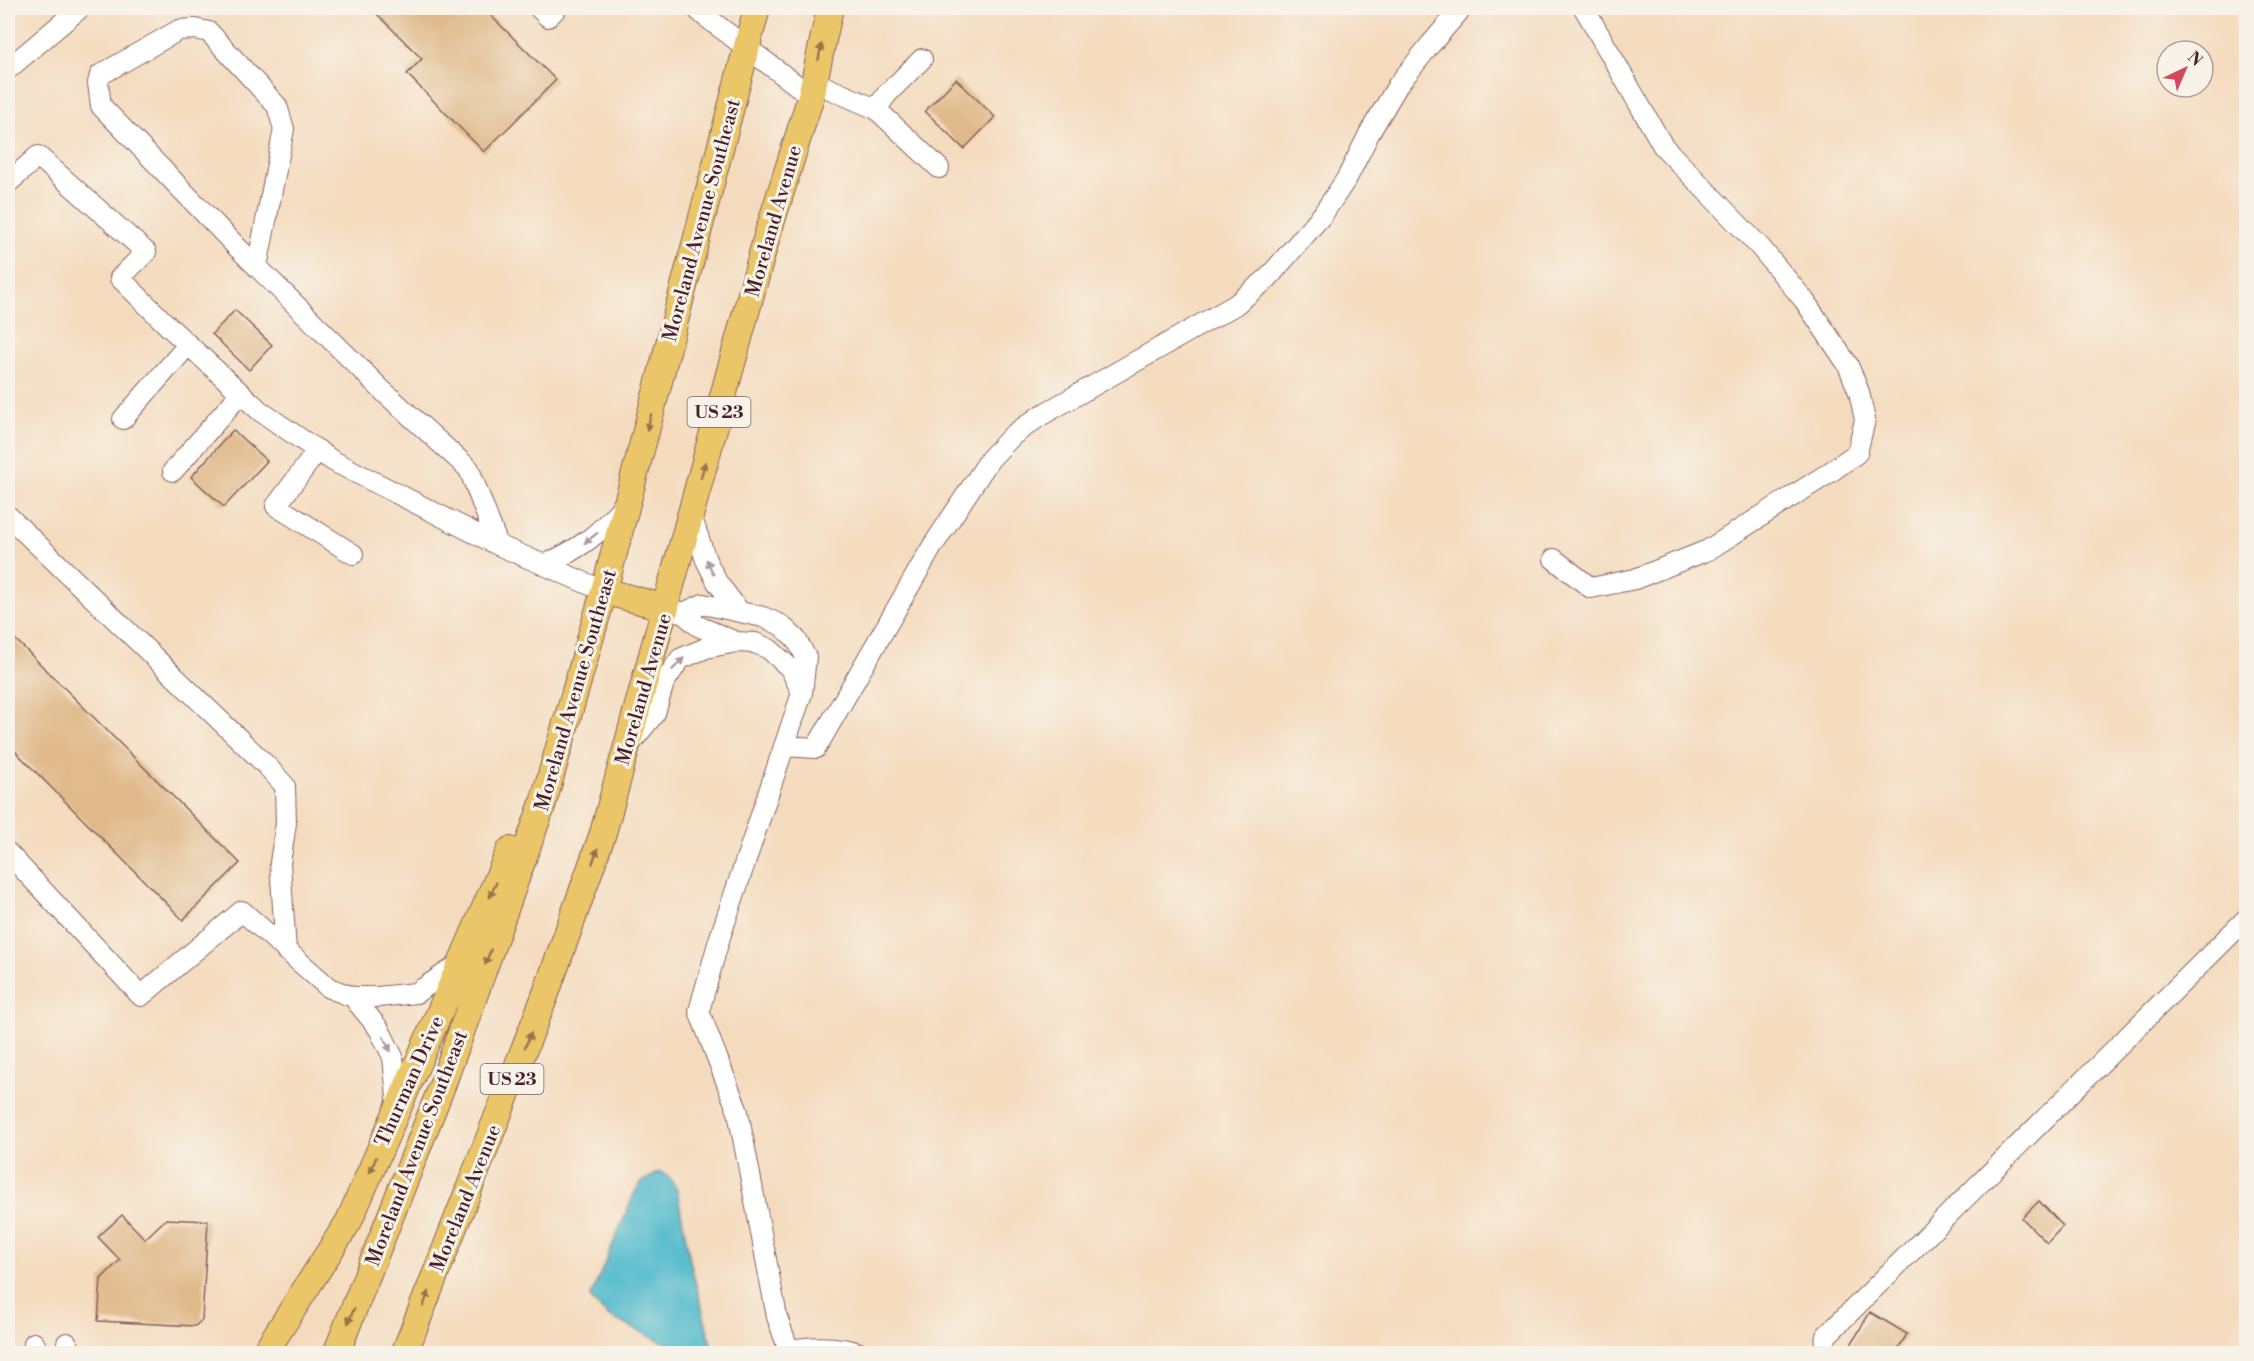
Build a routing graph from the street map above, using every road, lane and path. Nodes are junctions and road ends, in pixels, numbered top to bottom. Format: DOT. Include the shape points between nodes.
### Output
graph roads {
  1 [pos="80,8"];
  2 [pos="539,8"];
  3 [pos="557,8"];
  4 [pos="696,8"];
  5 [pos="757,8"];
  6 [pos="830,8"];
  7 [pos="1462,8"];
  8 [pos="1584,8"];
  9 [pos="747,47"];
  10 [pos="922,59"];
  11 [pos="8,69"];
  12 [pos="812,89"];
  13 [pos="876,109"];
  14 [pos="939,168"];
  15 [pos="8,183"];
  16 [pos="257,267"];
  17 [pos="188,345"];
  18 [pos="241,393"];
  19 [pos="123,419"];
  20 [pos="318,450"];
  21 [pos="173,471"];
  22 [pos="628,499"];
  23 [pos="691,515"];
  24 [pos="8,516"];
  25 [pos="498,545"];
  26 [pos="353,554"];
  27 [pos="1554,559"];
  28 [pos="544,565"];
  29 [pos="604,591"];
  30 [pos="674,611"];
  31 [pos="740,612"];
  32 [pos="746,643"];
  33 [pos="802,693"];
  34 [pos="784,746"];
  35 [pos="627,748"];
  36 [pos="543,803"];
  37 [pos="8,853"];
  38 [pos="2247,919"];
  39 [pos="286,951"];
  40 [pos="461,963"];
  41 [pos="353,997"];
  42 [pos="398,1108"];
  43 [pos="789,1352"];
  44 [pos="264,1353"];
  45 [pos="336,1353"];
  46 [pos="404,1353"];
  47 [pos="862,1353"];
  48 [pos="1823,1353"];
  1 -- 11 [label="street"];
  2 -- 3 [label="street" via="548,16"];
  4 -- 9 [label="street"];
  5 -- 9 [label="main road, Moreland Avenue Southeast / US 23"];
  12 -- 6 [label="main road, Moreland Avenue / US 23, one-way"];
  7 -- 34 [label="street" via="1398,86 1323,214 1268,278 1235,305 1040,416 1013,435 990,459 933,547 816,748"];
  8 -- 27 [label="street" via="1663,146 1760,247 1804,300 1848,365 1865,420 1857,453 1708,550 1635,579 1591,588"];
  9 -- 12 [label="street"];
  9 -- 22 [label="main road, Moreland Avenue Southeast / US 23, one-way"];
  10 -- 13 [label="street"];
  12 -- 13 [label="street"];
  23 -- 12 [label="main road, Moreland Avenue / US 23, one-way" via="767,236"];
  13 -- 14 [label="street"];
  15 -- 17 [label="street" via="38,156 146,252 120,278"];
  16 -- 16 [label="street" via="101,106 100,75 178,30 195,28 209,32 277,106 281,116 284,129"];
  16 -- 25 [label="street" via="469,469"];
  17 -- 18 [label="street"];
  17 -- 19 [label="street"];
  18 -- 20 [label="street" via="260,411"];
  18 -- 21 [label="street"];
  20 -- 25 [label="street"];
  20 -- 26 [label="street" via="276,506"];
  22 -- 28 [label="street, one-way" via="595,536"];
  22 -- 29 [label="main road, Moreland Avenue Southeast / US 23"];
  23 -- 30 [label="main road, Moreland Avenue / US 23"];
  31 -- 23 [label="street, one-way" via="717,582"];
  24 -- 39 [label="street" via="285,786 286,823 280,863"];
  25 -- 28 [label="street"];
  28 -- 29 [label="street"];
  29 -- 30 [label="main road"];
  29 -- 36 [label="main road, Moreland Avenue Southeast / US 23"];
  30 -- 31 [label="street" via="702,604"];
  30 -- 32 [label="street" via="698,626"];
  30 -- 35 [label="main road, Moreland Avenue / US 23"];
  31 -- 33 [label="street" via="781,625 796,639 806,657"];
  32 -- 33 [label="street" via="769,649 790,668"];
  35 -- 32 [label="street, one-way" via="655,712 664,683 680,660 706,648"];
  33 -- 34 [label="street"];
  34 -- 43 [label="street" via="699,1011 738,1112 777,1317"];
  46 -- 35 [label="main road, Moreland Avenue / US 23, one-way" via="545,996 603,833"];
  36 -- 40 [label="main road, Thurman Drive, one-way" via="512,845"];
  36 -- 45 [label="main road, Moreland Avenue Southeast / US 23, one-way" via="442,1086"];
  37 -- 39 [label="street" via="141,996 242,911"];
  38 -- 48 [label="street" via="1826,1336"];
  39 -- 41 [label="street" via="329,988"];
  40 -- 41 [label="street" via="416,993"];
  40 -- 42 [label="main road, Thurman Drive"];
  41 -- 42 [label="street, one-way" via="379,1029 393,1057"];
  42 -- 44 [label="main road, Thurman Drive, one-way" via="349,1221"];
  43 -- 47 [label="street" via="810,1346"];
}
